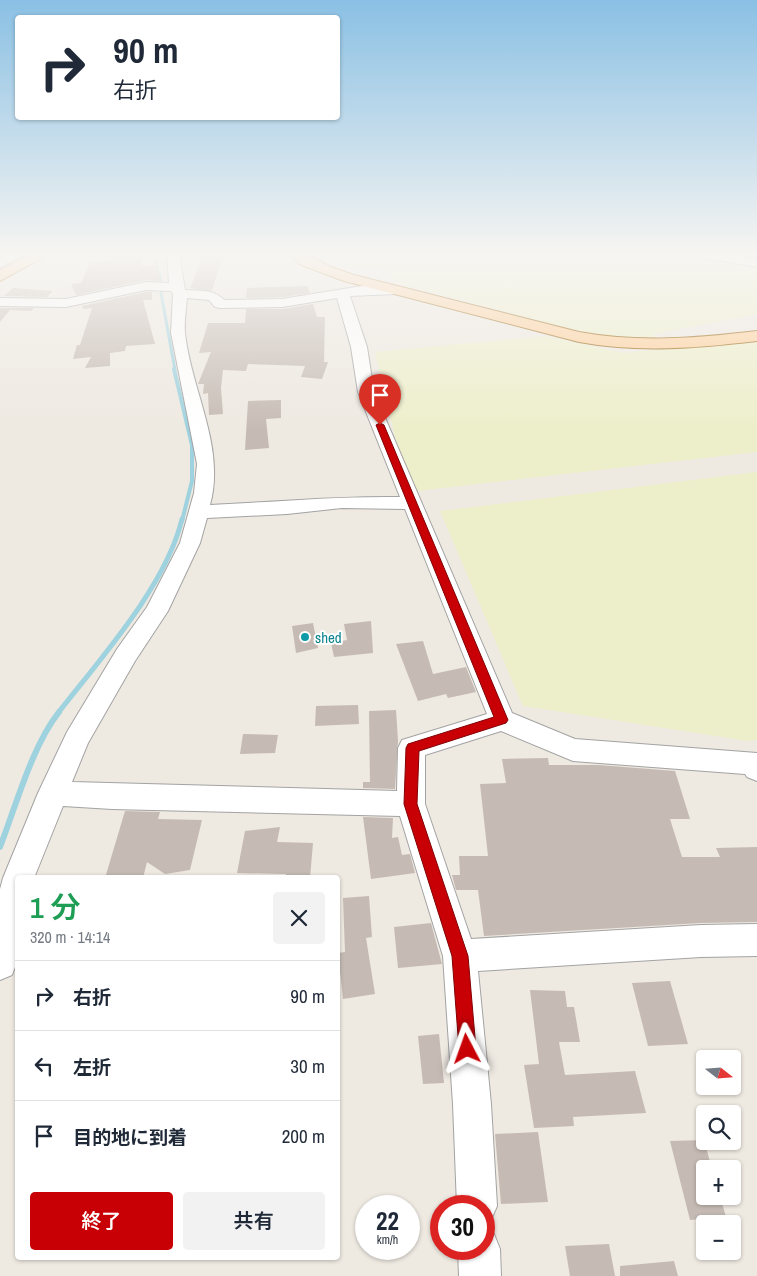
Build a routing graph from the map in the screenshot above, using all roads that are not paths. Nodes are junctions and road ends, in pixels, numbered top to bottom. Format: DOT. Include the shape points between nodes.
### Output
graph roads {
  1 [pos="178,313"];
  2 [pos="349,313"];
  3 [pos="482,313"];
  4 [pos="757,336"];
  5 [pos="412,503"];
  6 [pos="199,512"];
  7 [pos="502,720"];
  8 [pos="757,769"];
  9 [pos="52,793"];
  10 [pos="411,804"];
  11 [pos="19,875"];
  12 [pos="15,892"];
  13 [pos="757,940"];
  14 [pos="460,956"];
  15 [pos="0,963"];
  16 [pos="476,1195"];
  17 [pos="479,1260"];
  18 [pos="480,1276"];
  1 -- 6 [label="street" via="178,333 206,464"];
  2 -- 5 [label="street" via="359,346 366,392"];
  3 -- 4 [label="main road" via="603,342 661,345"];
  5 -- 6 [label="street" via="342,502"];
  5 -- 7 [label="street"];
  6 -- 9 [label="street" via="190,543 157,611 126,655 76,740"];
  7 -- 8 [label="street" via="573,750 753,763"];
  7 -- 10 [label="street" via="412,748"];
  9 -- 10 [label="street"];
  9 -- 11 [label="street"];
  10 -- 14 [label="street"];
  12 -- 15 [label="street"];
  13 -- 14 [label="street"];
  14 -- 16 [label="street"];
  17 -- 18 [label="street"];
}
